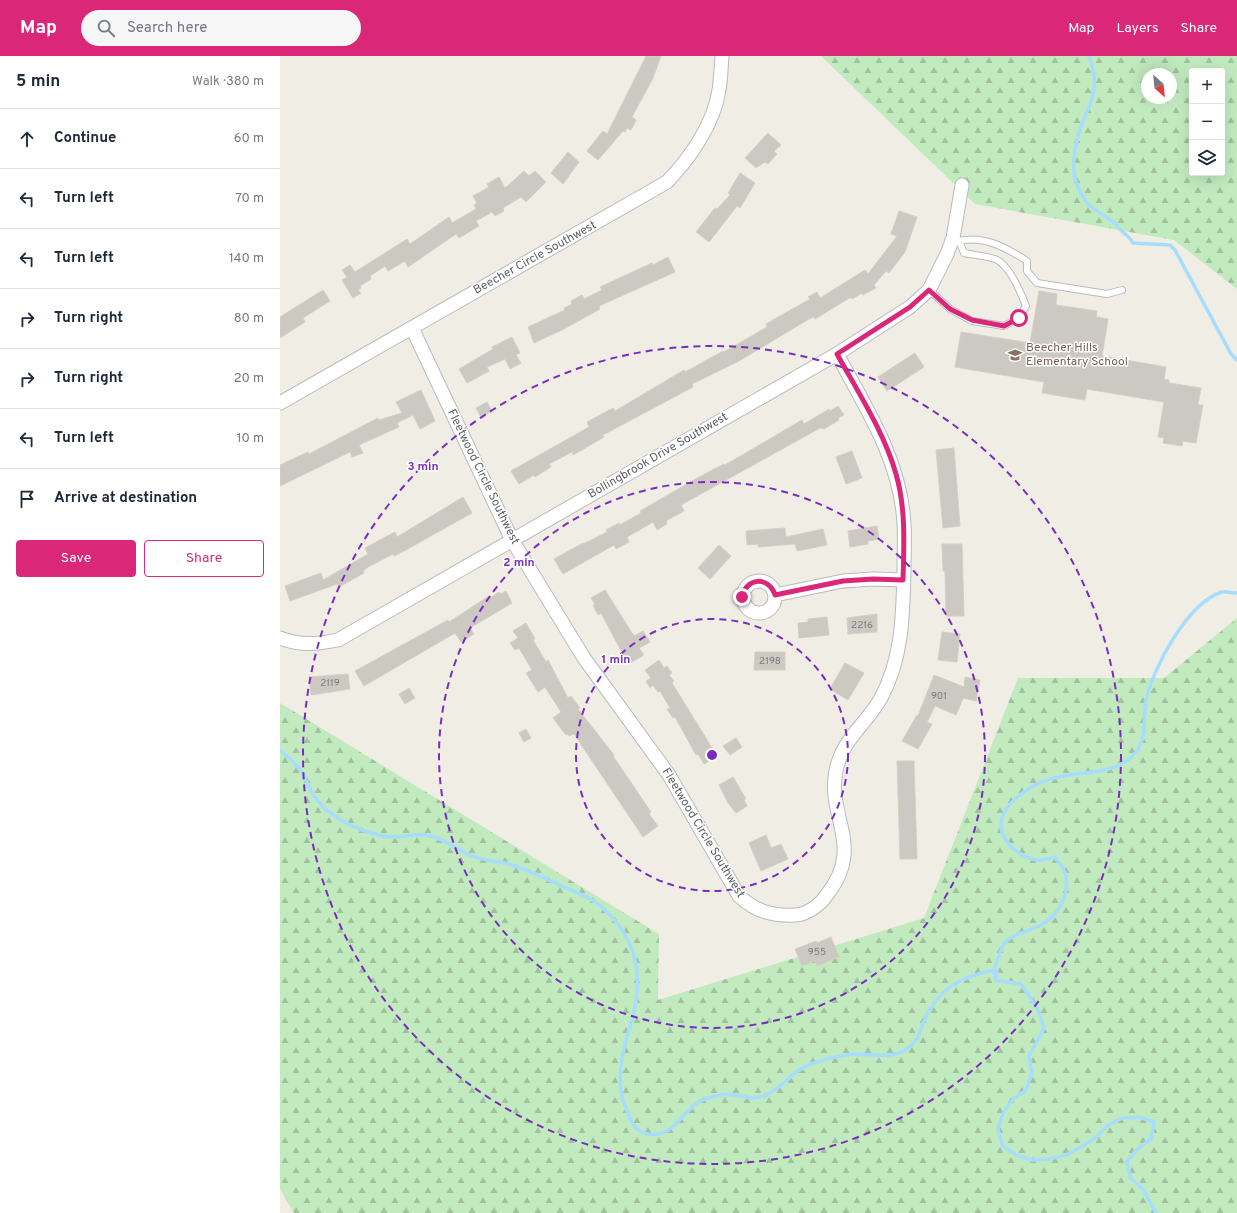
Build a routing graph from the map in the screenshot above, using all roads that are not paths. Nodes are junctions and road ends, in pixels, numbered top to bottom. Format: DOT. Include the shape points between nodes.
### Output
graph roads {
  1 [pos="722,56"];
  2 [pos="962,185"];
  3 [pos="956,240"];
  4 [pos="929,290"];
  5 [pos="1122,290"];
  6 [pos="412,328"];
  7 [pos="837,354"];
  8 [pos="280,403"];
  9 [pos="512,540"];
  10 [pos="903,580"];
  11 [pos="775,595"];
  12 [pos="280,638"];
  1 -- 6 [label="street, Beecher Circle Southwest" via="719,91 705,131 683,165 667,182"];
  2 -- 3 [label="street, Bollingbrook Drive Southwest"];
  3 -- 4 [label="street, Bollingbrook Drive Southwest"];
  3 -- 4 [label="lane" via="964,253 997,260 1009,272 1026,306 1019,318 1004,326 972,320 950,309"];
  3 -- 5 [label="lane" via="970,239 1006,247 1027,261 1027,271 1037,283 1107,294"];
  4 -- 7 [label="street, Bollingbrook Drive Southwest" via="910,307"];
  6 -- 8 [label="street, Beecher Circle Southwest"];
  6 -- 9 [label="street, Fleetwood Circle Southwest"];
  7 -- 9 [label="street, Bollingbrook Drive Southwest"];
  7 -- 10 [label="street, Fleetwood Circle Southwest" via="885,444 896,475 904,523"];
  9 -- 10 [label="street, Fleetwood Circle Southwest" via="584,658 669,775 739,896 762,912 776,916 800,915 821,903 837,883 843,868 845,838 834,800 835,776 839,759 848,741 880,699 892,674 900,643"];
  9 -- 12 [label="street, Bollingbrook Drive Southwest" via="338,640 316,645"];
  10 -- 11 [label="street" via="843,581"];
}
